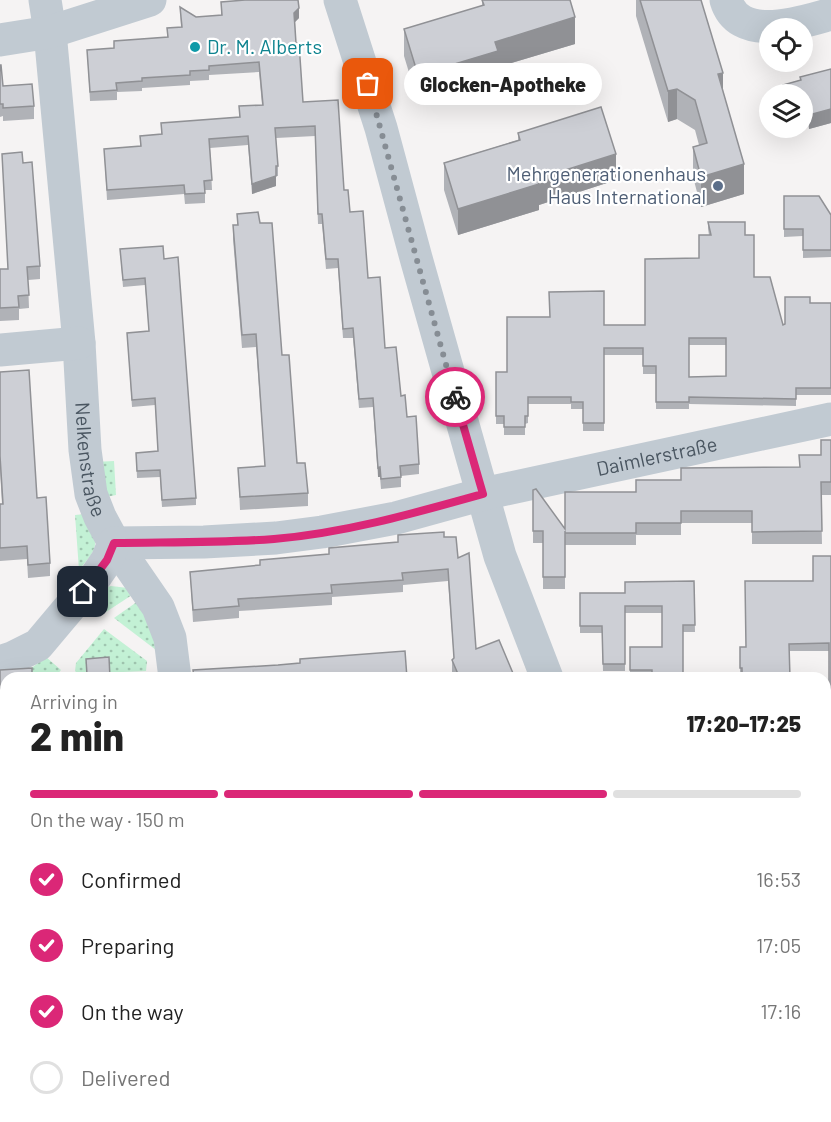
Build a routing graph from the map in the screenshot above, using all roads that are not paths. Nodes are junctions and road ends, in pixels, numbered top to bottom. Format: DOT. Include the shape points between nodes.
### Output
graph roads {
  1 [pos="45,0"];
  2 [pos="150,0"];
  3 [pos="340,0"];
  4 [pos="726,0"];
  5 [pos="831,14"];
  6 [pos="50,32"];
  7 [pos="0,40"];
  8 [pos="79,343"];
  9 [pos="0,351"];
  10 [pos="831,419"];
  11 [pos="483,494"];
  12 [pos="114,543"];
  13 [pos="0,662"];
  14 [pos="174,672"];
  15 [pos="545,672"];
  1 -- 6 [label="street, Nelkenstraße"];
  2 -- 6 [label="street"];
  3 -- 11 [label="street" via="381,128"];
  4 -- 5 [label="street" via="738,17 763,27"];
  6 -- 7 [label="street"];
  6 -- 8 [label="street, Nelkenstraße"];
  8 -- 9 [label="street"];
  8 -- 12 [label="street, Nelkenstraße" via="90,494"];
  10 -- 11 [label="street, Daimlerstraße"];
  11 -- 12 [label="street, Nelkenstraße" via="396,518 276,538"];
  11 -- 15 [label="street" via="500,556"];
  12 -- 13 [label="street" via="96,576 38,645"];
  12 -- 14 [label="street" via="158,608 170,638"];
}
